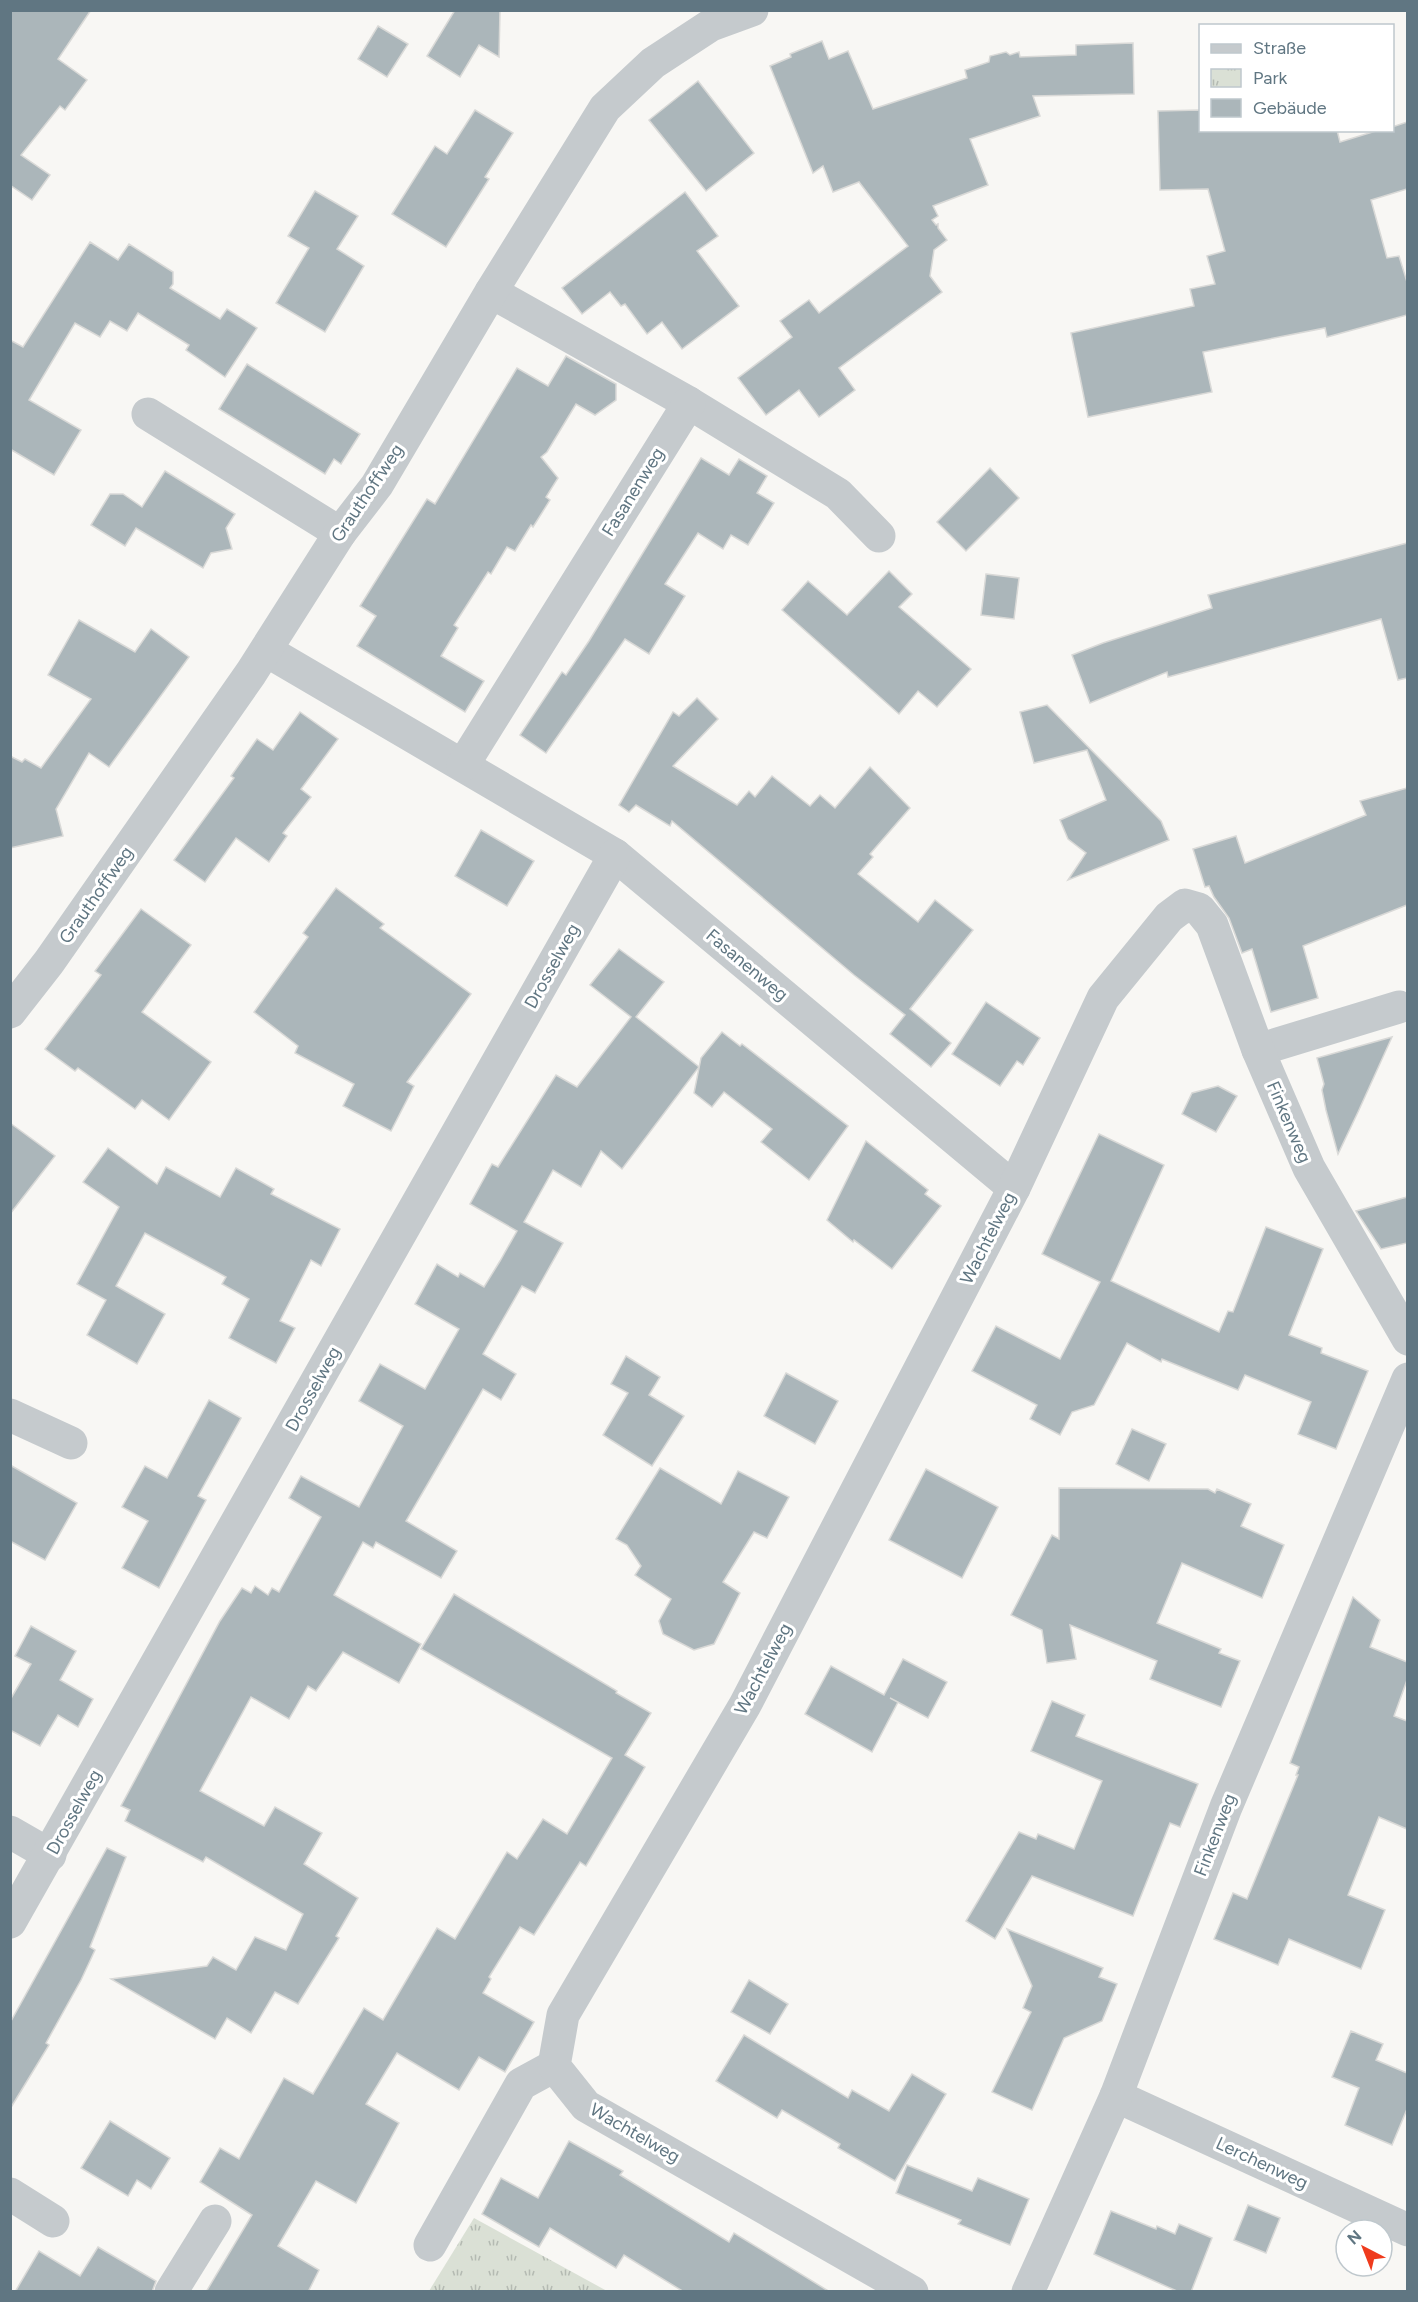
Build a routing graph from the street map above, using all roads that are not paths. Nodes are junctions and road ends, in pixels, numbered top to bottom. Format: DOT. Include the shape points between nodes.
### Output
graph roads {
  1 [pos="752,10"];
  2 [pos="706,18"];
  3 [pos="491,292"];
  4 [pos="689,403"];
  5 [pos="148,414"];
  6 [pos="340,532"];
  7 [pos="879,536"];
  8 [pos="267,651"];
  9 [pos="463,765"];
  10 [pos="615,855"];
  11 [pos="1185,905"];
  12 [pos="1399,1007"];
  13 [pos="10,1012"];
  14 [pos="1258,1050"];
  15 [pos="1014,1188"];
  16 [pos="1407,1339"];
  17 [pos="1407,1379"];
  18 [pos="10,1415"];
  19 [pos="71,1443"];
  20 [pos="10,1832"];
  21 [pos="50,1855"];
  22 [pos="10,1922"];
  23 [pos="554,2066"];
  24 [pos="1116,2096"];
  25 [pos="10,2194"];
  26 [pos="53,2221"];
  27 [pos="215,2221"];
  28 [pos="1407,2230"];
  29 [pos="430,2245"];
  30 [pos="171,2292"];
  31 [pos="912,2292"];
  32 [pos="1028,2292"];
  1 -- 2 [label="street, Grauthoffweg"];
  2 -- 3 [label="street, Grauthoffweg" via="605,108"];
  3 -- 4 [label="street"];
  3 -- 6 [label="street, Grauthoffweg" via="377,485"];
  4 -- 7 [label="street" via="838,494"];
  4 -- 9 [label="street, Fasanenweg"];
  5 -- 6 [label="street"];
  6 -- 8 [label="street, Grauthoffweg"];
  8 -- 9 [label="street, Fasanenweg"];
  8 -- 13 [label="street, Grauthoffweg"];
  9 -- 10 [label="street, Fasanenweg"];
  10 -- 15 [label="street, Fasanenweg"];
  10 -- 21 [label="street, Drosselweg"];
  11 -- 14 [label="street, Finkenweg" via="1199,909 1212,925"];
  11 -- 15 [label="street, Wachtelweg" via="1169,917 1103,998"];
  12 -- 14 [label="street"];
  14 -- 16 [label="street, Finkenweg" via="1309,1168"];
  15 -- 23 [label="street, Wachtelweg" via="745,1705 563,2015"];
  17 -- 24 [label="street, Finkenweg" via="1226,1807"];
  18 -- 19 [label="street"];
  20 -- 21 [label="street"];
  21 -- 22 [label="street, Drosselweg"];
  23 -- 29 [label="street" via="521,2084"];
  23 -- 31 [label="street, Wachtelweg" via="586,2106"];
  24 -- 28 [label="street, Lerchenweg"];
  24 -- 32 [label="street, Finkenweg"];
  25 -- 26 [label="street"];
  27 -- 30 [label="street"];
}
